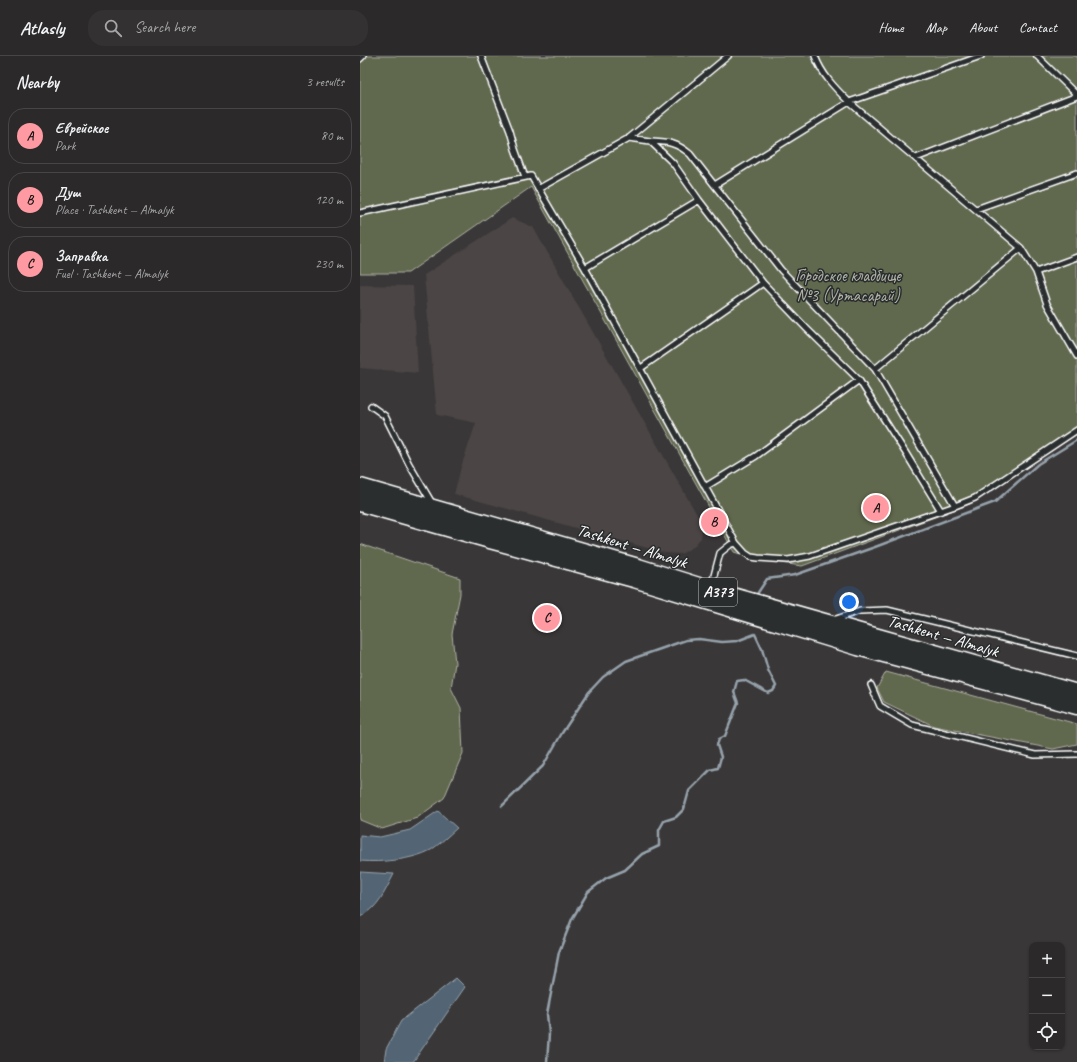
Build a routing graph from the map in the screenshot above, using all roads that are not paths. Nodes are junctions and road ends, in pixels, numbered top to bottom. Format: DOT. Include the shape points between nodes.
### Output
graph roads {
  1 [pos="363,56"];
  2 [pos="481,56"];
  3 [pos="728,56"];
  4 [pos="815,56"];
  5 [pos="981,56"];
  6 [pos="1037,56"];
  7 [pos="360,58"];
  8 [pos="1077,96"];
  9 [pos="849,102"];
  10 [pos="629,138"];
  11 [pos="650,141"];
  12 [pos="916,158"];
  13 [pos="1077,173"];
  14 [pos="526,177"];
  15 [pos="715,185"];
  16 [pos="538,188"];
  17 [pos="699,200"];
  18 [pos="976,209"];
  19 [pos="360,213"];
  20 [pos="1021,248"];
  21 [pos="1077,257"];
  22 [pos="585,268"];
  23 [pos="1036,272"];
  24 [pos="763,283"];
  25 [pos="1077,356"];
  26 [pos="641,368"];
  27 [pos="875,369"];
  28 [pos="859,380"];
  29 [pos="371,406"];
  30 [pos="1077,430"];
  31 [pos="360,487"];
  32 [pos="705,487"];
  33 [pos="360,503"];
  34 [pos="955,506"];
  35 [pos="436,509"];
  36 [pos="941,511"];
  37 [pos="736,542"];
  38 [pos="710,590"];
  39 [pos="825,623"];
  40 [pos="1077,656"];
  41 [pos="871,685"];
  42 [pos="1077,693"];
  43 [pos="1077,706"];
  44 [pos="1077,754"];
  1 -- 7 [label="lane"];
  2 -- 14 [label="lane"];
  3 -- 10 [label="lane"];
  4 -- 9 [label="lane" via="829,82"];
  5 -- 9 [label="lane"];
  6 -- 8 [label="lane"];
  8 -- 12 [label="lane"];
  9 -- 12 [label="lane"];
  9 -- 15 [label="lane"];
  10 -- 11 [label="lane"];
  10 -- 16 [label="lane"];
  11 -- 15 [label="lane" via="672,142 682,147"];
  11 -- 17 [label="lane" via="673,163"];
  12 -- 18 [label="lane"];
  13 -- 18 [label="lane"];
  14 -- 16 [label="lane" via="531,176"];
  14 -- 19 [label="lane"];
  15 -- 27 [label="lane" via="781,270"];
  16 -- 22 [label="lane"];
  17 -- 22 [label="lane"];
  17 -- 24 [label="lane"];
  18 -- 20 [label="lane"];
  20 -- 23 [label="lane"];
  20 -- 27 [label="lane"];
  21 -- 23 [label="lane"];
  22 -- 26 [label="lane"];
  23 -- 25 [label="lane" via="1047,304"];
  24 -- 26 [label="lane"];
  24 -- 28 [label="lane"];
  26 -- 32 [label="lane"];
  27 -- 34 [label="lane"];
  28 -- 32 [label="lane" via="756,456"];
  28 -- 36 [label="lane"];
  29 -- 35 [label="lane" via="385,416 409,464"];
  30 -- 34 [label="lane" via="975,498"];
  31 -- 35 [label="highway, Tashkent — Almalyk / A373"];
  32 -- 37 [label="lane"];
  33 -- 43 [label="highway, Tashkent — Almalyk / A373" via="634,579 858,647"];
  34 -- 36 [label="lane"];
  35 -- 38 [label="highway, Tashkent — Almalyk / A373"];
  36 -- 37 [label="lane" via="810,556 788,560 751,557"];
  37 -- 38 [label="lane" via="720,553"];
  38 -- 39 [label="highway, Tashkent — Almalyk / A373"];
  39 -- 40 [label="lane" via="860,611 887,610"];
  39 -- 42 [label="highway, Tashkent — Almalyk / A373"];
  41 -- 44 [label="lane" via="880,706 912,725 1035,754"];
}
